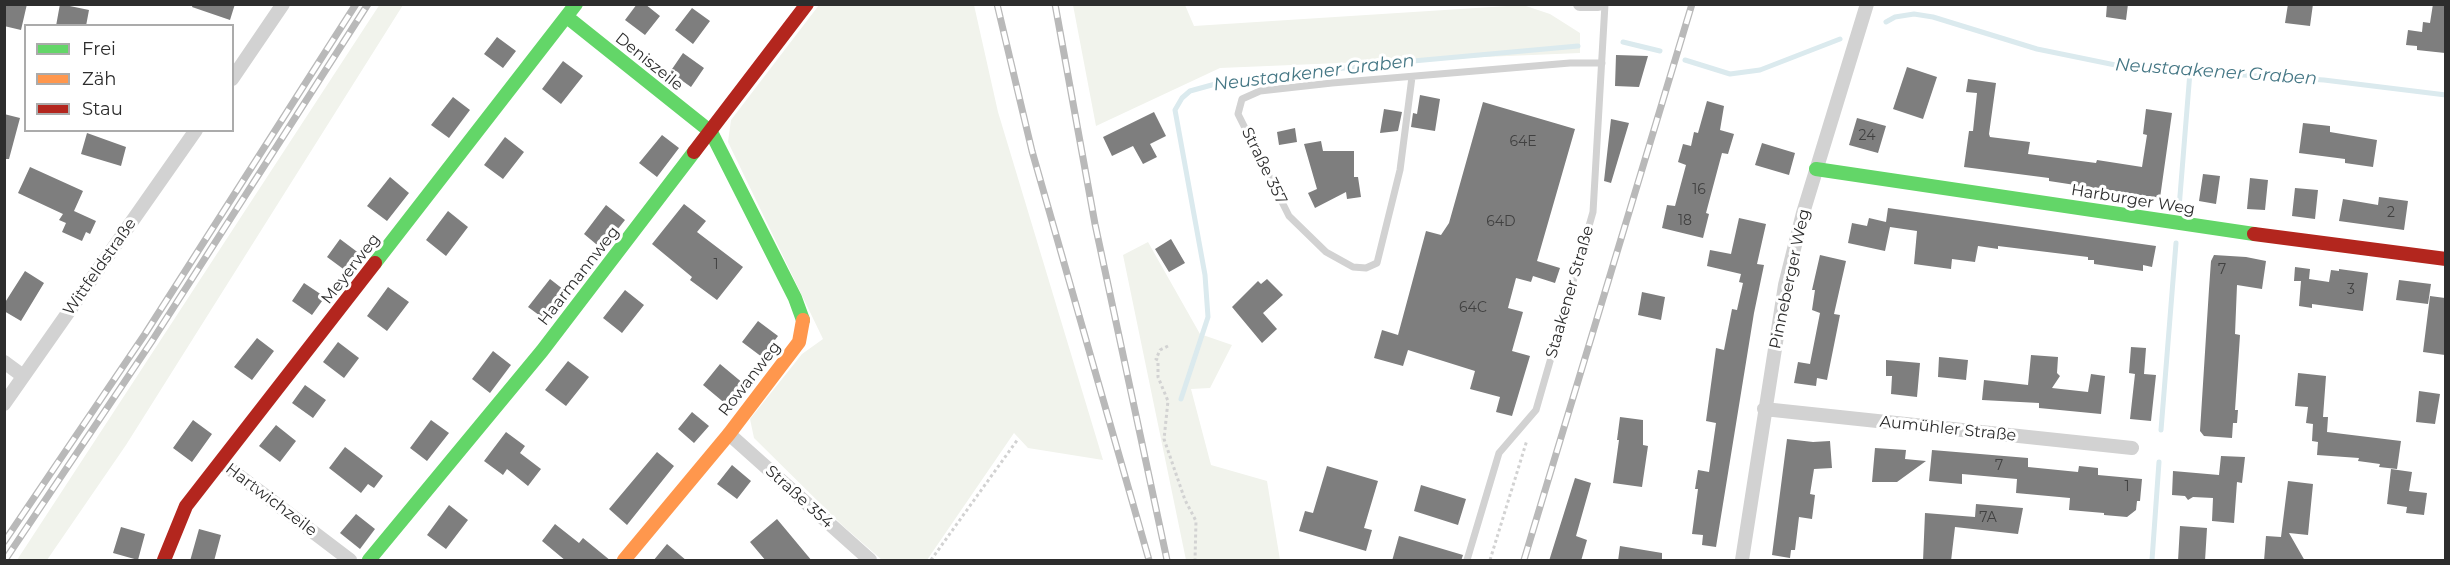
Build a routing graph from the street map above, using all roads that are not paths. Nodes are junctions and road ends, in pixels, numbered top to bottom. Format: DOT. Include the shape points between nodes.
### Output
graph roads {
  1 [pos="283,4"];
  2 [pos="576,4"];
  3 [pos="807,4"];
  4 [pos="1580,4"];
  5 [pos="1598,4"];
  6 [pos="1605,4"];
  7 [pos="1867,4"];
  8 [pos="567,17"];
  9 [pos="1602,63"];
  10 [pos="234,76"];
  11 [pos="1412,77"];
  12 [pos="195,132"];
  13 [pos="711,132"];
  14 [pos="1816,169"];
  15 [pos="2445,259"];
  16 [pos="4,362"];
  17 [pos="23,376"];
  18 [pos="4,404"];
  19 [pos="1764,409"];
  20 [pos="729,434"];
  21 [pos="2132,448"];
  22 [pos="221,462"];
  23 [pos="164,561"];
  24 [pos="350,561"];
  25 [pos="369,561"];
  26 [pos="624,561"];
  27 [pos="870,561"];
  28 [pos="1467,561"];
  29 [pos="1742,561"];
  1 -- 10 [label="street"];
  2 -- 8 [label="street, Meyerweg"];
  3 -- 13 [label="street, Haarmannweg"];
  4 -- 5 [label="street"];
  6 -- 9 [label="lane, Staakener Straße"];
  7 -- 14 [label="street, Pinneberger Weg"];
  8 -- 13 [label="street, Deniszeile"];
  8 -- 22 [label="street, Meyerweg"];
  9 -- 11 [label="lane, Straße 357"];
  9 -- 28 [label="lane, Staakener Straße" via="1593,212 1536,410 1499,453"];
  11 -- 11 [label="lane, Straße 357" via="1400,170 1377,263 1366,268 1353,267 1326,252 1289,216 1238,114 1242,99 1260,91"];
  12 -- 17 [label="street, Wittfeldstraße"];
  13 -- 20 [label="street, Rowanweg" via="804,323 799,342"];
  13 -- 25 [label="street, Haarmannweg" via="542,351"];
  14 -- 15 [label="street, Harburger Weg" via="2206,228"];
  14 -- 19 [label="street, Pinneberger Weg" via="1785,285"];
  16 -- 17 [label="street"];
  17 -- 18 [label="street, Wittfeldstraße"];
  19 -- 21 [label="street, Aumühler Straße"];
  19 -- 29 [label="street, Pinneberger Weg"];
  20 -- 26 [label="street, Rowanweg"];
  20 -- 27 [label="street, Straße 354"];
  22 -- 23 [label="street, Meyerweg" via="186,506"];
  22 -- 24 [label="street, Hartwichzeile"];
}
